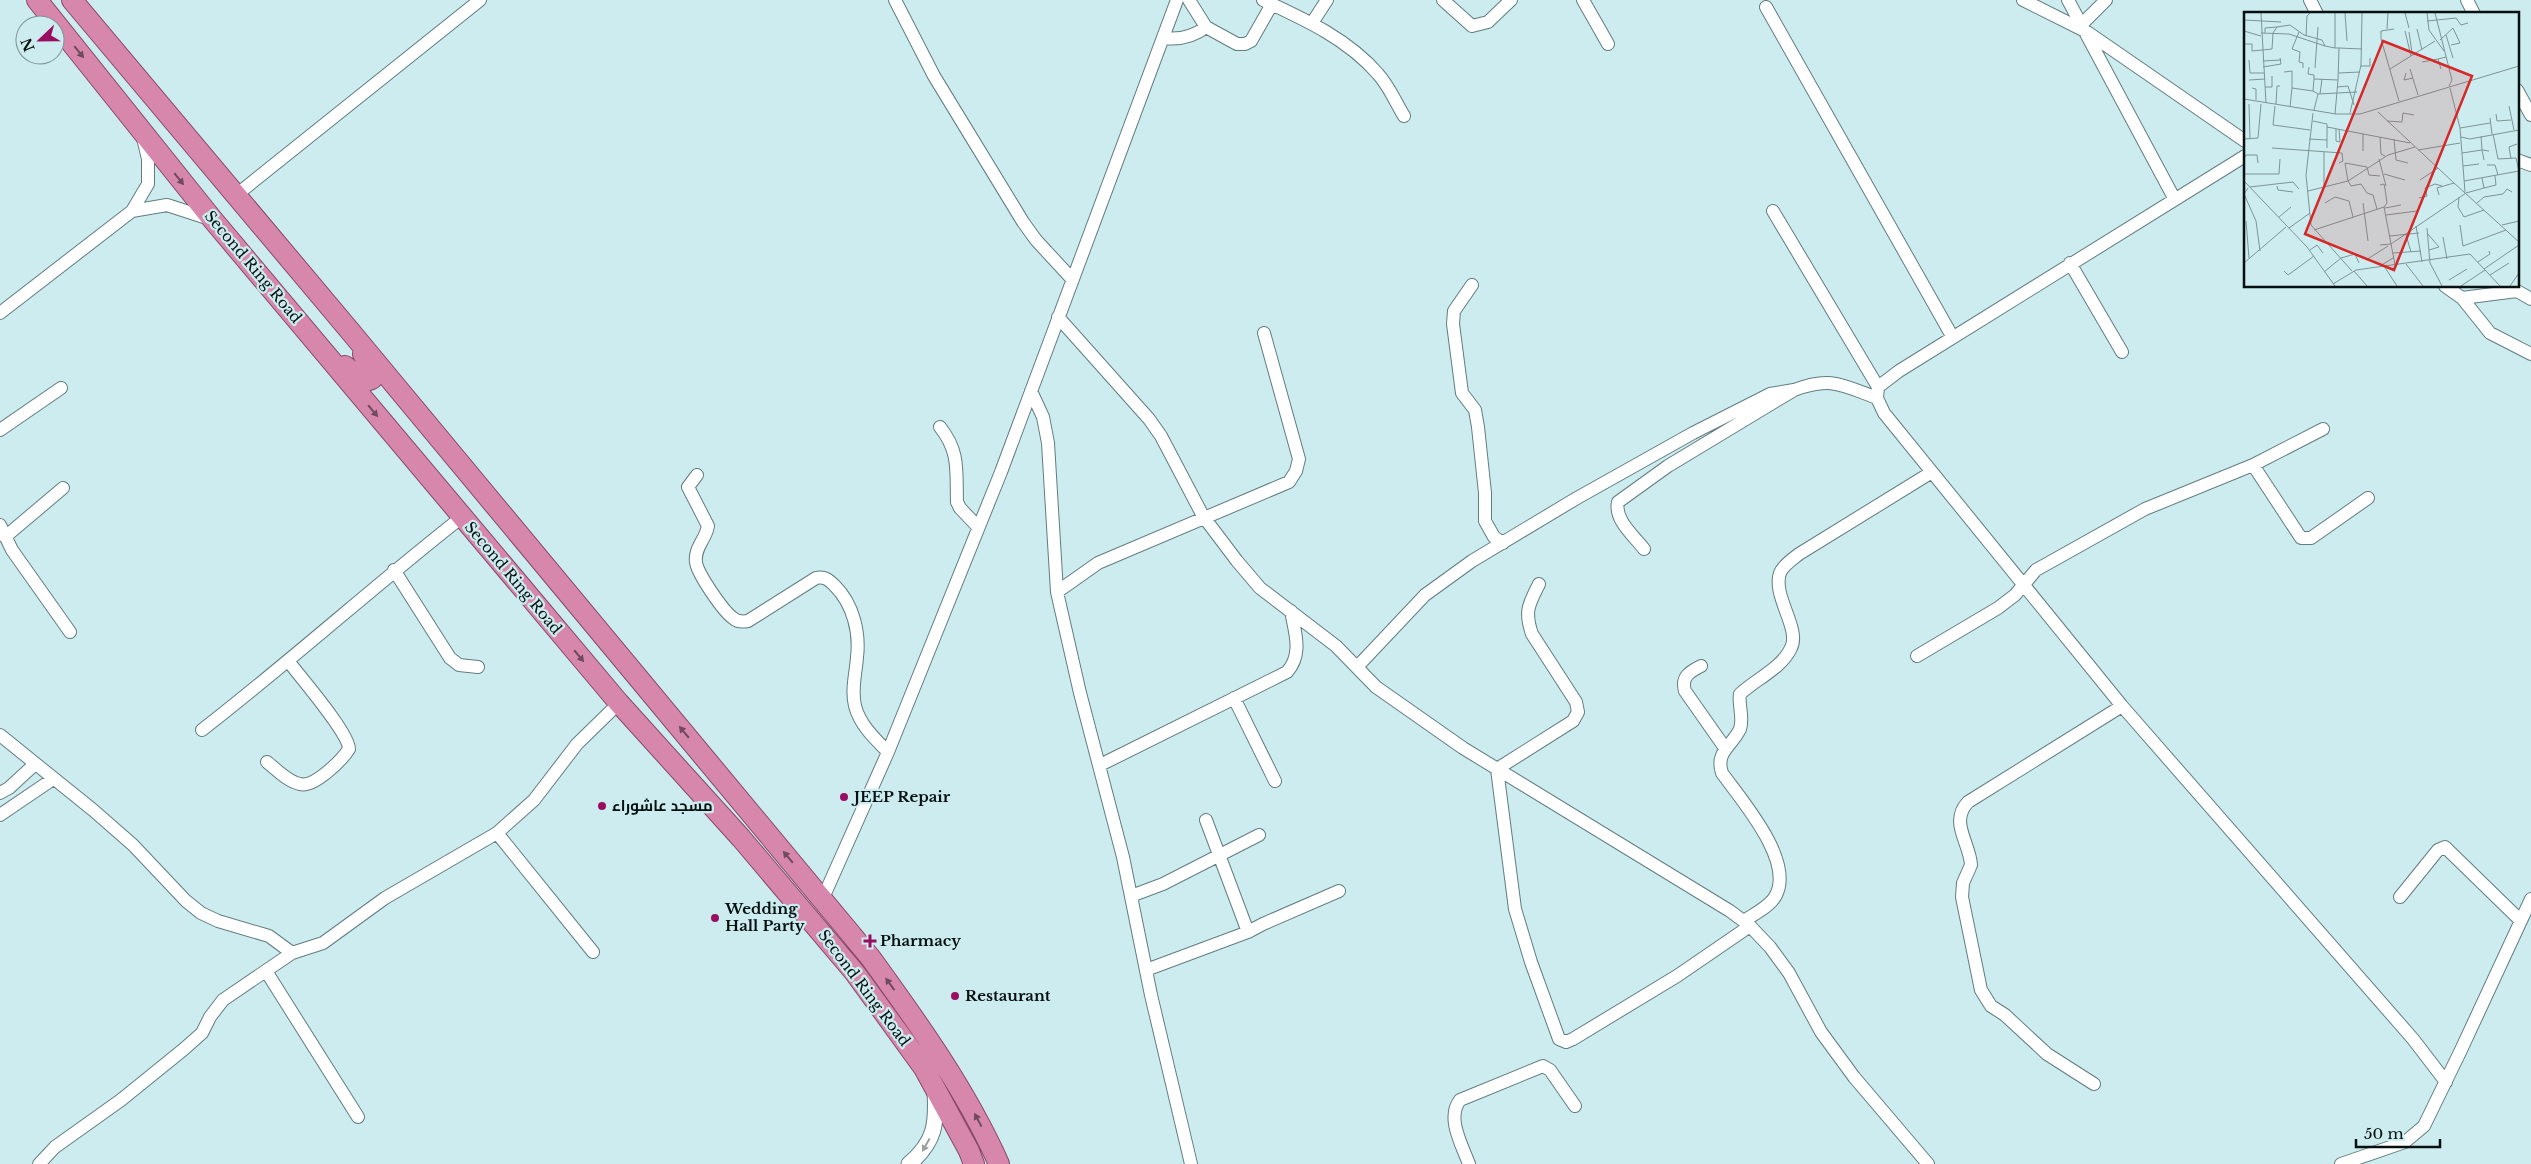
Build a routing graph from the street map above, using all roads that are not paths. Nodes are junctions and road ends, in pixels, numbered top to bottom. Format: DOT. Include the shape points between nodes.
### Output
graph roads {
  1 [pos="37,0"];
  2 [pos="72,0"];
  3 [pos="480,0"];
  4 [pos="895,0"];
  5 [pos="1177,0"];
  6 [pos="1189,0"];
  7 [pos="1326,0"];
  8 [pos="1443,0"];
  9 [pos="1511,0"];
  10 [pos="1583,0"];
  11 [pos="2023,0"];
  12 [pos="2068,0"];
  13 [pos="2106,0"];
  14 [pos="2310,0"];
  15 [pos="2467,0"];
  16 [pos="1268,2"];
  17 [pos="1766,7"];
  18 [pos="2316,12"];
  19 [pos="2473,12"];
  20 [pos="1312,23"];
  21 [pos="1206,27"];
  22 [pos="2084,28"];
  23 [pos="1164,38"];
  24 [pos="1608,44"];
  25 [pos="2518,92"];
  26 [pos="2531,115"];
  27 [pos="1404,116"];
  28 [pos="142,133"];
  29 [pos="2244,140"];
  30 [pos="2244,157"];
  31 [pos="2518,160"];
  32 [pos="2531,165"];
  33 [pos="235,196"];
  34 [pos="2174,198"];
  35 [pos="132,211"];
  36 [pos="1773,211"];
  37 [pos="213,220"];
  38 [pos="2070,263"];
  39 [pos="1072,279"];
  40 [pos="1472,285"];
  41 [pos="2449,288"];
  42 [pos="2462,298"];
  43 [pos="2531,299"];
  44 [pos="0,313"];
  45 [pos="1058,317"];
  46 [pos="350,331"];
  47 [pos="1264,333"];
  48 [pos="1952,336"];
  49 [pos="2122,352"];
  50 [pos="2531,354"];
  51 [pos="61,388"];
  52 [pos="1794,390"];
  53 [pos="1031,392"];
  54 [pos="1878,392"];
  55 [pos="940,427"];
  56 [pos="2324,428"];
  57 [pos="0,430"];
  58 [pos="2253,465"];
  59 [pos="1932,472"];
  60 [pos="697,474"];
  61 [pos="478,486"];
  62 [pos="63,488"];
  63 [pos="2368,498"];
  64 [pos="1202,516"];
  65 [pos="462,517"];
  66 [pos="978,526"];
  67 [pos="2,531"];
  68 [pos="1502,543"];
  69 [pos="1644,549"];
  70 [pos="394,570"];
  71 [pos="1539,584"];
  72 [pos="2024,585"];
  73 [pos="1058,592"];
  74 [pos="1291,611"];
  75 [pos="70,632"];
  76 [pos="1917,656"];
  77 [pos="288,662"];
  78 [pos="1701,666"];
  79 [pos="478,667"];
  80 [pos="1357,667"];
  81 [pos="1234,698"];
  82 [pos="619,704"];
  83 [pos="2122,706"];
  84 [pos="202,730"];
  85 [pos="0,735"];
  86 [pos="1725,748"];
  87 [pos="888,752"];
  88 [pos="267,762"];
  89 [pos="35,764"];
  90 [pos="1100,766"];
  91 [pos="1497,768"];
  92 [pos="53,779"];
  93 [pos="1275,782"];
  94 [pos="0,793"];
  95 [pos="0,815"];
  96 [pos="1206,820"];
  97 [pos="497,833"];
  98 [pos="1259,835"];
  99 [pos="1221,854"];
  100 [pos="1339,891"];
  101 [pos="1131,896"];
  102 [pos="2400,897"];
  103 [pos="823,898"];
  104 [pos="2531,899"];
  105 [pos="2521,921"];
  106 [pos="1747,923"];
  107 [pos="1248,932"];
  108 [pos="593,952"];
  109 [pos="292,953"];
  110 [pos="1146,970"];
  111 [pos="266,971"];
  112 [pos="2446,1082"];
  113 [pos="2094,1084"];
  114 [pos="935,1087"];
  115 [pos="1575,1106"];
  116 [pos="358,1117"];
  117 [pos="1922,1162"];
  118 [pos="39,1164"];
  119 [pos="909,1164"];
  120 [pos="974,1164"];
  121 [pos="999,1164"];
  122 [pos="1192,1164"];
  123 [pos="1469,1164"];
  124 [pos="2341,1164"];
  1 -- 28 [label="highway, Second Ring Road, one-way"];
  2 -- 33 [label="highway, Second Ring Road"];
  3 -- 33 [label="street"];
  4 -- 39 [label="street" via="934,76 1023,222"];
  5 -- 23 [label="street"];
  6 -- 21 [label="street"];
  7 -- 20 [label="street"];
  8 -- 9 [label="street" via="1472,26 1488,22"];
  10 -- 24 [label="street"];
  11 -- 22 [label="street"];
  12 -- 22 [label="street"];
  13 -- 22 [label="street"];
  14 -- 18 [label="street"];
  15 -- 19 [label="street"];
  16 -- 20 [label="street"];
  16 -- 21 [label="street" via="1251,41 1244,44 1237,44"];
  17 -- 48 [label="street"];
  20 -- 27 [label="street" via="1378,74"];
  21 -- 23 [label="street" via="1190,37"];
  22 -- 29 [label="street"];
  22 -- 34 [label="street"];
  23 -- 39 [label="street"];
  25 -- 26 [label="street"];
  28 -- 35 [label="street" via="148,159 148,184"];
  28 -- 37 [label="highway, Second Ring Road, one-way"];
  30 -- 34 [label="street"];
  31 -- 32 [label="street"];
  33 -- 46 [label="highway, Second Ring Road"];
  34 -- 38 [label="street"];
  35 -- 37 [label="street" via="167,205"];
  35 -- 44 [label="street"];
  36 -- 54 [label="street"];
  37 -- 46 [label="highway" via="345,367 364,382 372,379 371,369"];
  37 -- 65 [label="highway, Second Ring Road, one-way"];
  38 -- 48 [label="street"];
  38 -- 49 [label="street"];
  39 -- 45 [label="street"];
  40 -- 68 [label="street" via="1454,311 1453,324 1462,393 1475,410 1478,426 1485,521 1494,537"];
  41 -- 42 [label="street"];
  42 -- 43 [label="street" via="2518,292"];
  42 -- 50 [label="street" via="2490,333"];
  45 -- 53 [label="street"];
  45 -- 64 [label="street" via="1149,418"];
  46 -- 61 [label="highway, Second Ring Road"];
  47 -- 64 [label="street" via="1299,459 1296,471 1289,482"];
  48 -- 54 [label="street"];
  51 -- 57 [label="street"];
  52 -- 54 [label="street" via="1813,383 1829,382"];
  52 -- 68 [label="street" via="1770,394 1693,433"];
  52 -- 69 [label="street" via="1668,466 1618,502 1619,518"];
  53 -- 66 [label="street"];
  53 -- 73 [label="street" via="1043,417 1048,443"];
  54 -- 59 [label="street" via="1884,413"];
  55 -- 66 [label="street" via="949,438 956,458 957,502"];
  56 -- 58 [label="street"];
  58 -- 63 [label="street" via="2301,538 2311,538"];
  58 -- 72 [label="street" via="2145,509 2036,570"];
  59 -- 72 [label="street"];
  59 -- 86 [label="street" via="1799,554 1784,567 1780,574 1780,590 1793,638 1792,648 1775,667 1740,694 1742,723"];
  60 -- 87 [label="street" via="688,487 708,526 696,552 696,563 724,608 733,618 748,621 816,578 822,576 829,580 847,600 856,625 858,641 853,684 856,706 872,736"];
  61 -- 65 [label="highway" via="450,466 441,474"];
  103 -- 61 [label="highway, Second Ring Road, one-way"];
  62 -- 67 [label="street"];
  64 -- 73 [label="street" via="1098,563"];
  64 -- 74 [label="street" via="1260,588"];
  65 -- 70 [label="street"];
  65 -- 82 [label="highway, Second Ring Road, one-way"];
  66 -- 87 [label="street"];
  67 -- 75 [label="street"];
  68 -- 80 [label="street" via="1425,595"];
  70 -- 77 [label="street"];
  70 -- 79 [label="street" via="450,658 460,665"];
  71 -- 91 [label="street" via="1527,609 1528,622 1532,634 1576,702 1578,712 1573,721"];
  72 -- 76 [label="street" via="1998,608"];
  72 -- 83 [label="street"];
  73 -- 90 [label="street"];
  74 -- 80 [label="street"];
  74 -- 81 [label="street" via="1297,649 1294,663 1287,672"];
  77 -- 84 [label="street"];
  77 -- 88 [label="street" via="340,728 349,742 349,749 318,779 306,784 291,780"];
  78 -- 86 [label="street" via="1689,672 1684,678 1684,685"];
  80 -- 91 [label="street" via="1393,701"];
  81 -- 90 [label="street"];
  81 -- 93 [label="street"];
  82 -- 97 [label="street" via="577,744 534,800"];
  82 -- 114 [label="highway, Second Ring Road" via="747,846 842,958 893,1024"];
  83 -- 112 [label="street" via="2394,1017"];
  83 -- 113 [label="street" via="1968,802 1959,818 1971,865 1963,883 1962,897 1982,990 1991,1006 2047,1054"];
  85 -- 89 [label="street"];
  86 -- 106 [label="street" via="1720,758 1722,773 1774,849 1780,866 1776,897"];
  87 -- 103 [label="street"];
  89 -- 92 [label="street"];
  89 -- 94 [label="street"];
  90 -- 101 [label="street"];
  91 -- 106 [label="street"];
  91 -- 106 [label="street" via="1515,909 1559,1039 1566,1042 1573,1039 1677,976"];
  92 -- 95 [label="street"];
  92 -- 109 [label="street" via="133,845 201,913 269,936"];
  96 -- 99 [label="street"];
  97 -- 108 [label="street"];
  97 -- 109 [label="street" via="385,898 324,943"];
  98 -- 99 [label="street"];
  99 -- 101 [label="street" via="1163,884"];
  99 -- 107 [label="street"];
  100 -- 107 [label="street"];
  101 -- 110 [label="street"];
  102 -- 105 [label="street" via="2438,850 2445,847"];
  121 -- 103 [label="highway, Second Ring Road, one-way" via="974,1111 932,1044"];
  104 -- 105 [label="street"];
  105 -- 112 [label="street"];
  106 -- 117 [label="street" via="1789,973 1821,1032"];
  107 -- 110 [label="street"];
  109 -- 111 [label="street"];
  110 -- 122 [label="street"];
  111 -- 116 [label="street"];
  111 -- 118 [label="street" via="223,1000 202,1032 184,1049 121,1100 54,1147"];
  112 -- 124 [label="street" via="2424,1126 2405,1142"];
  114 -- 119 [label="street, one-way" via="936,1123 924,1151"];
  114 -- 120 [label="highway, Second Ring Road"];
  115 -- 123 [label="street" via="1550,1070 1543,1066 1460,1100 1454,1115"];
}
